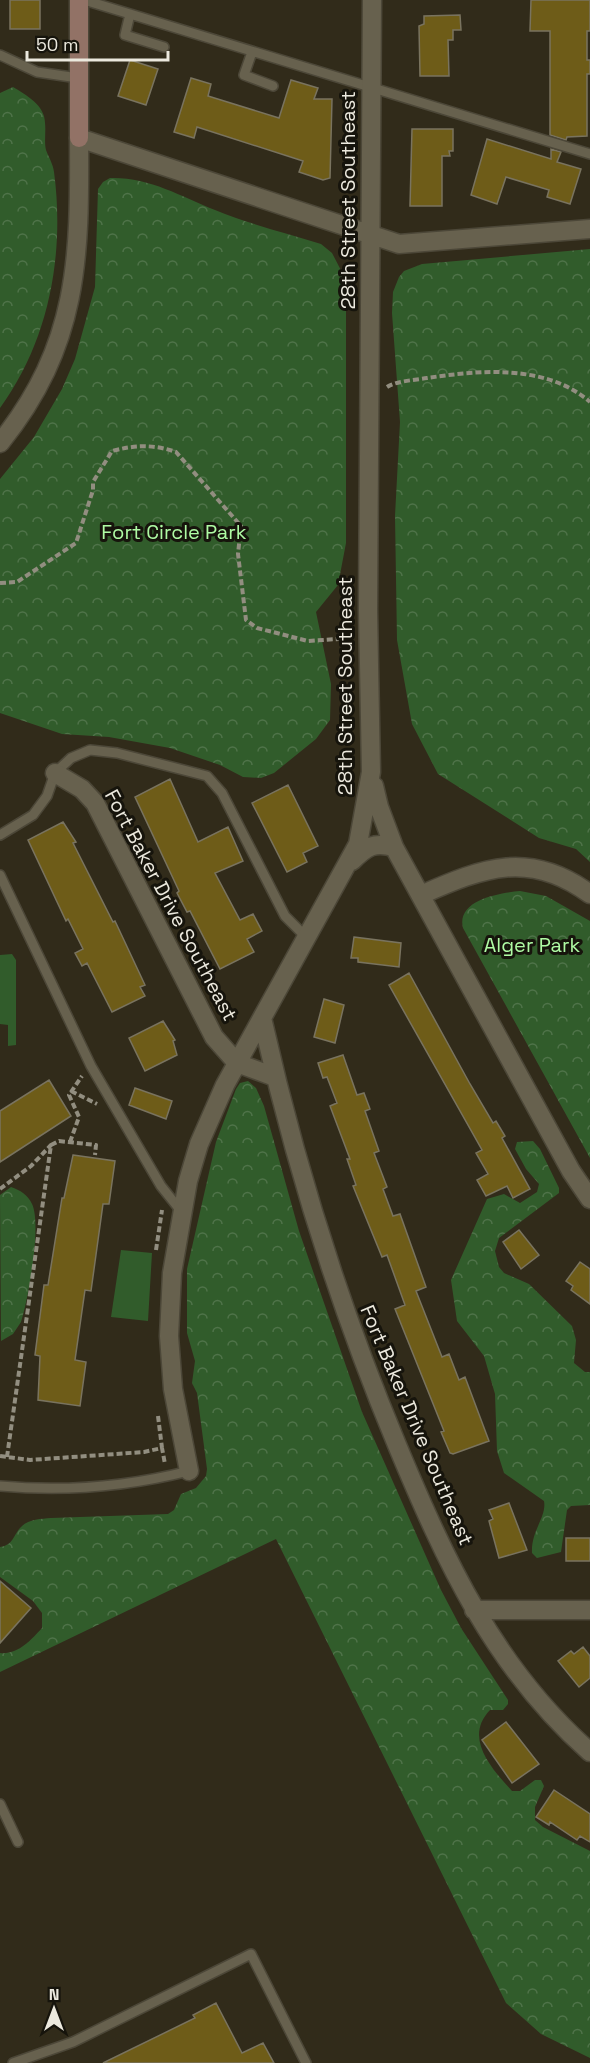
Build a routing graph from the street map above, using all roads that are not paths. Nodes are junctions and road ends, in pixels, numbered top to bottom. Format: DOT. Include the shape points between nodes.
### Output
graph roads {
  1 [pos="79,0"];
  2 [pos="84,0"];
  3 [pos="372,0"];
  4 [pos="130,14"];
  5 [pos="164,46"];
  6 [pos="252,52"];
  7 [pos="0,55"];
  8 [pos="78,78"];
  9 [pos="273,86"];
  10 [pos="371,89"];
  11 [pos="79,138"];
  12 [pos="590,154"];
  13 [pos="590,229"];
  14 [pos="370,235"];
  15 [pos="0,443"];
  16 [pos="371,772"];
  17 [pos="55,773"];
  18 [pos="0,835"];
  19 [pos="394,847"];
  20 [pos="349,864"];
  21 [pos="0,875"];
  22 [pos="590,894"];
  23 [pos="421,895"];
  24 [pos="307,938"];
  25 [pos="261,1018"];
  26 [pos="237,1063"];
  27 [pos="275,1077"];
  28 [pos="590,1199"];
  29 [pos="181,1211"];
  30 [pos="189,1471"];
  31 [pos="0,1486"];
  32 [pos="474,1610"];
  33 [pos="590,1610"];
  34 [pos="590,1752"];
  35 [pos="0,1804"];
  36 [pos="18,1842"];
  37 [pos="13,2063"];
  38 [pos="306,2063"];
  1 -- 8 [label="street"];
  2 -- 4 [label="lane"];
  3 -- 10 [label="street, 28th Street Southeast"];
  4 -- 5 [label="lane" via="125,35"];
  4 -- 6 [label="lane"];
  6 -- 9 [label="lane" via="244,75"];
  6 -- 10 [label="lane"];
  7 -- 8 [label="lane" via="37,72"];
  8 -- 11 [label="street"];
  10 -- 12 [label="lane"];
  10 -- 14 [label="street, 28th Street Southeast"];
  11 -- 14 [label="street"];
  11 -- 15 [label="street" via="79,238 67,312 40,381"];
  13 -- 14 [label="street" via="399,244"];
  14 -- 16 [label="street, 28th Street Southeast"];
  16 -- 19 [label="street"];
  16 -- 20 [label="street, 28th Street Southeast" via="358,844"];
  17 -- 18 [label="lane" via="47,796 33,815"];
  17 -- 24 [label="lane" via="71,758 90,750 207,776 222,793 285,916"];
  17 -- 26 [label="street, Fort Baker Drive Southeast" via="82,789 94,803 214,1036"];
  19 -- 20 [label="street" via="379,843 367,846"];
  19 -- 23 [label="street"];
  20 -- 24 [label="street, 28th Street Southeast"];
  21 -- 29 [label="lane" via="91,1066 160,1186"];
  22 -- 23 [label="street" via="571,880 554,874 509,866 465,876"];
  23 -- 28 [label="street" via="571,1171"];
  24 -- 25 [label="street, 28th Street Southeast"];
  25 -- 26 [label="street, 28th Street Southeast"];
  25 -- 27 [label="street, Fort Baker Drive Southeast"];
  26 -- 27 [label="street, Fort Baker Drive Southeast"];
  26 -- 29 [label="street, 28th Street Southeast" via="199,1144"];
  27 -- 32 [label="street, Fort Baker Drive Southeast" via="311,1207 354,1339 413,1482"];
  29 -- 30 [label="street, 28th Street Southeast" via="172,1273 169,1347 176,1411"];
  30 -- 31 [label="lane" via="87,1489"];
  32 -- 33 [label="street"];
  32 -- 34 [label="street, Fort Baker Drive Southeast" via="533,1695"];
  35 -- 36 [label="lane"];
  37 -- 38 [label="lane" via="73,2042 250,1954"];
}
